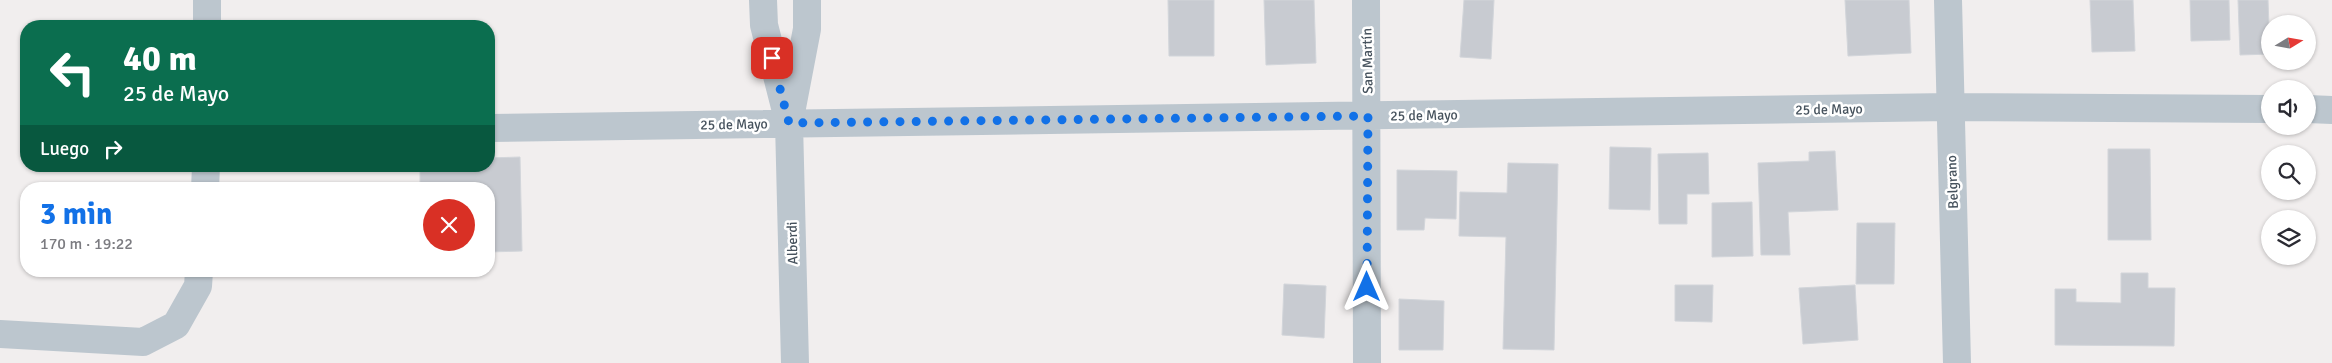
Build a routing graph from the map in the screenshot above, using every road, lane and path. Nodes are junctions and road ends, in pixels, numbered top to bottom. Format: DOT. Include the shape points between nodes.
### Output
graph roads {
  1 [pos="207,0"];
  2 [pos="763,0"];
  3 [pos="807,0"];
  4 [pos="1366,0"];
  5 [pos="1948,0"];
  6 [pos="207,20"];
  7 [pos="1950,107"];
  8 [pos="2261,109"];
  9 [pos="2316,109"];
  10 [pos="2332,110"];
  11 [pos="1368,116"];
  12 [pos="789,123"];
  13 [pos="495,128"];
  14 [pos="199,277"];
  15 [pos="0,334"];
  16 [pos="795,363"];
  17 [pos="1367,363"];
  18 [pos="1957,363"];
  1 -- 6 [label="street"];
  2 -- 12 [label="street, Alberdi" via="764,26"];
  3 -- 12 [label="street, Alberdi" via="807,29"];
  4 -- 11 [label="street, San Martín"];
  5 -- 7 [label="street, Belgrano"];
  7 -- 8 [label="street, 25 de Mayo"];
  7 -- 11 [label="street, 25 de Mayo"];
  7 -- 18 [label="street, Belgrano"];
  9 -- 10 [label="street"];
  11 -- 12 [label="street, 25 de Mayo"];
  11 -- 17 [label="street, San Martín"];
  12 -- 13 [label="street, 25 de Mayo"];
  12 -- 16 [label="street, Alberdi"];
  14 -- 15 [label="street" via="198,286 176,324 143,342"];
}
